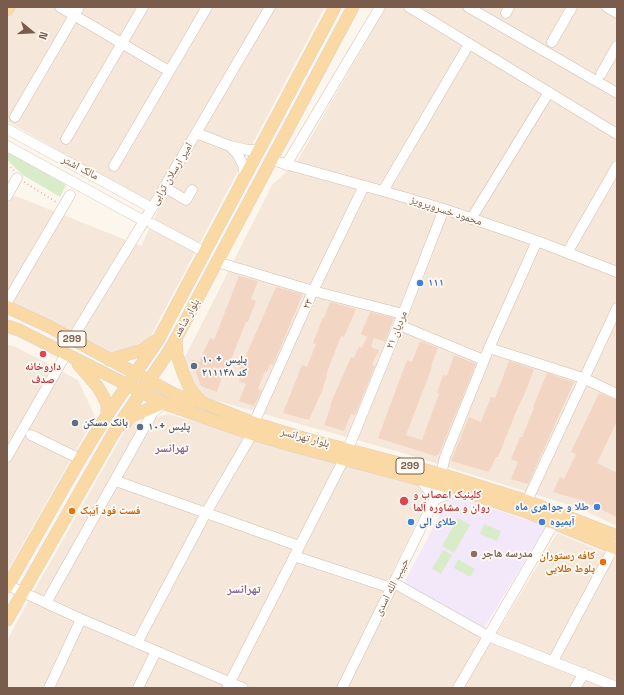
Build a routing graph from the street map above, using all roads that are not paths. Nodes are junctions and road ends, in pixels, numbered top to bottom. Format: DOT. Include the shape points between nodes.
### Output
graph roads {
  1 [pos="9,7"];
  2 [pos="60,7"];
  3 [pos="144,7"];
  4 [pos="207,7"];
  5 [pos="270,7"];
  6 [pos="335,7"];
  7 [pos="353,7"];
  8 [pos="380,7"];
  9 [pos="409,7"];
  10 [pos="468,7"];
  11 [pos="572,7"];
  12 [pos="607,7"];
  13 [pos="7,10"];
  14 [pos="77,11"];
  15 [pos="617,13"];
  16 [pos="552,42"];
  17 [pos="122,43"];
  18 [pos="469,44"];
  19 [pos="617,46"];
  20 [pos="169,71"];
  21 [pos="601,74"];
  22 [pos="549,92"];
  23 [pos="617,93"];
  24 [pos="15,117"];
  25 [pos="7,129"];
  26 [pos="196,133"];
  27 [pos="617,134"];
  28 [pos="66,139"];
  29 [pos="7,146"];
  30 [pos="230,146"];
  31 [pos="259,150"];
  32 [pos="271,160"];
  33 [pos="286,165"];
  34 [pos="114,166"];
  35 [pos="617,166"];
  36 [pos="245,176"];
  37 [pos="17,178"];
  38 [pos="364,186"];
  39 [pos="164,187"];
  40 [pos="192,190"];
  41 [pos="383,191"];
  42 [pos="70,195"];
  43 [pos="7,196"];
  44 [pos="152,208"];
  45 [pos="444,209"];
  46 [pos="471,219"];
  47 [pos="148,222"];
  48 [pos="538,241"];
  49 [pos="205,252"];
  50 [pos="567,253"];
  51 [pos="217,262"];
  52 [pos="617,272"];
  53 [pos="313,291"];
  54 [pos="7,302"];
  55 [pos="7,307"];
  56 [pos="617,308"];
  57 [pos="403,314"];
  58 [pos="399,325"];
  59 [pos="7,326"];
  60 [pos="72,339"];
  61 [pos="158,340"];
  62 [pos="174,343"];
  63 [pos="489,348"];
  64 [pos="70,357"];
  65 [pos="109,360"];
  66 [pos="484,360"];
  67 [pos="136,374"];
  68 [pos="583,378"];
  69 [pos="149,381"];
  70 [pos="127,386"];
  71 [pos="140,392"];
  72 [pos="617,394"];
  73 [pos="201,402"];
  74 [pos="163,403"];
  75 [pos="107,415"];
  76 [pos="253,428"];
  77 [pos="113,434"];
  78 [pos="31,435"];
  79 [pos="346,454"];
  80 [pos="7,457"];
  81 [pos="80,459"];
  82 [pos="440,480"];
  83 [pos="116,481"];
  84 [pos="435,499"];
  85 [pos="527,501"];
  86 [pos="206,513"];
  87 [pos="554,523"];
  88 [pos="616,543"];
  89 [pos="299,546"];
  90 [pos="294,556"];
  91 [pos="393,585"];
  92 [pos="7,586"];
  93 [pos="22,593"];
  94 [pos="46,603"];
  95 [pos="81,619"];
  96 [pos="7,620"];
  97 [pos="488,636"];
  98 [pos="137,643"];
  99 [pos="156,651"];
  100 [pos="553,661"];
  101 [pos="584,673"];
  102 [pos="228,685"];
  103 [pos="617,686"];
  104 [pos="49,688"];
  105 [pos="138,688"];
  106 [pos="243,688"];
  107 [pos="342,688"];
  108 [pos="458,688"];
  109 [pos="575,688"];
  1 -- 13 [label="main road"];
  2 -- 14 [label="street"];
  3 -- 17 [label="street"];
  4 -- 20 [label="street"];
  5 -- 26 [label="street, امیر ارسلان ترابی"];
  6 -- 31 [label="main road, بلوار شاهد"];
  7 -- 32 [label="main road, بلوار شاهد"];
  8 -- 33 [label="street"];
  9 -- 18 [label="street"];
  10 -- 23 [label="street"];
  11 -- 16 [label="street"];
  12 -- 15 [label="street"];
  14 -- 17 [label="street"];
  14 -- 24 [label="street"];
  17 -- 20 [label="street"];
  17 -- 28 [label="street"];
  18 -- 22 [label="street"];
  18 -- 41 [label="street"];
  19 -- 21 [label="street"];
  20 -- 34 [label="street"];
  22 -- 27 [label="street"];
  22 -- 46 [label="street"];
  25 -- 44 [label="street, مالک اشتر"];
  26 -- 30 [label="street"];
  26 -- 39 [label="street, امیر ارسلان ترابی"];
  29 -- 47 [label="street, مالک اشتر"];
  30 -- 31 [label="street"];
  30 -- 36 [label="street" via="238,154"];
  31 -- 36 [label="main road, بلوار شاهد"];
  32 -- 33 [label="street, محمود خسروپرویز"];
  32 -- 51 [label="main road, بلوار شاهد"];
  33 -- 38 [label="street, محمود خسروپرویز"];
  35 -- 50 [label="street"];
  36 -- 49 [label="main road, بلوار شاهد"];
  37 -- 43 [label="street"];
  38 -- 41 [label="street, محمود خسروپرویز"];
  38 -- 53 [label="street, ۲۳"];
  39 -- 40 [label="street" via="186,200"];
  39 -- 44 [label="street, امیر ارسلان ترابی"];
  41 -- 45 [label="street, محمود خسروپرویز"];
  42 -- 54 [label="street"];
  44 -- 47 [label="street, امیر ارسلان ترابی"];
  45 -- 46 [label="street, محمود خسروپرویز"];
  45 -- 57 [label="street, ۲۱ مردیان"];
  46 -- 48 [label="street, محمود خسروپرویز"];
  47 -- 49 [label="street, مالک اشتر"];
  47 -- 60 [label="street, امیر ارسلان ترابی"];
  48 -- 50 [label="street, محمود خسروپرویز"];
  48 -- 63 [label="street, حبیب الله اسدی"];
  49 -- 61 [label="main road, بلوار شاهد"];
  50 -- 52 [label="street, محمود خسروپرویز"];
  51 -- 53 [label="street"];
  51 -- 62 [label="main road, بلوار شاهد"];
  53 -- 57 [label="street"];
  53 -- 76 [label="street, ۲۳"];
  55 -- 60 [label="main road, بلوار تهرانسر / 299"];
  56 -- 68 [label="street"];
  57 -- 58 [label="street, ۲۱ مردیان"];
  58 -- 66 [label="street"];
  58 -- 79 [label="street, ۲۱ مردیان"];
  59 -- 64 [label="main road, بلوار تهرانسر / 299"];
  60 -- 65 [label="main road, بلوار تهرانسر / 299"];
  61 -- 62 [label="main road"];
  61 -- 65 [label="main road" via="142,350"];
  61 -- 67 [label="main road, بلوار شاهد"];
  62 -- 69 [label="main road, بلوار شاهد"];
  62 -- 73 [label="main road" via="190,389"];
  63 -- 66 [label="street, حبیب الله اسدی"];
  63 -- 68 [label="street"];
  64 -- 70 [label="main road, بلوار تهرانسر / 299"];
  64 -- 75 [label="main road" via="97,386 107,404"];
  64 -- 80 [label="street"];
  65 -- 67 [label="main road, بلوار تهرانسر / 299"];
  66 -- 82 [label="street, حبیب الله اسدی" via="445,457"];
  67 -- 69 [label="main road, بلوار تهرانسر / 299"];
  67 -- 70 [label="main road, بلوار شاهد"];
  68 -- 72 [label="street"];
  68 -- 85 [label="street"];
  69 -- 71 [label="main road, بلوار شاهد"];
  69 -- 73 [label="main road, بلوار تهرانسر / 299" via="188,400"];
  70 -- 71 [label="main road, بلوار تهرانسر / 299"];
  70 -- 75 [label="main road, بلوار شاهد"];
  71 -- 74 [label="main road, بلوار تهرانسر / 299"];
  71 -- 77 [label="main road, بلوار شاهد"];
  73 -- 76 [label="main road, بلوار تهرانسر / 299"];
  74 -- 76 [label="main road, بلوار تهرانسر"];
  74 -- 77 [label="main road" via="132,416"];
  74 -- 83 [label="street" via="153,412"];
  75 -- 81 [label="main road, بلوار شاهد"];
  76 -- 79 [label="main road, بلوار تهرانسر / 299" via="303,438"];
  76 -- 86 [label="street, ۲۳"];
  77 -- 93 [label="main road, بلوار شاهد"];
  78 -- 81 [label="street"];
  79 -- 82 [label="main road, بلوار تهرانسر / 299"];
  79 -- 89 [label="street, ۲۱ مردیان"];
  81 -- 92 [label="main road, بلوار شاهد"];
  82 -- 84 [label="street"];
  82 -- 84 [label="street, حبیب الله اسدی"];
  82 -- 84 [label="street"];
  82 -- 85 [label="main road, بلوار تهرانسر / 299"];
  82 -- 87 [label="main road, بلوار تهرانسر"];
  83 -- 86 [label="street"];
  83 -- 94 [label="street"];
  84 -- 91 [label="street, حبیب الله اسدی"];
  85 -- 88 [label="main road, بلوار تهرانسر / 299"];
  86 -- 89 [label="street"];
  86 -- 98 [label="street, ۲۳"];
  87 -- 88 [label="main road, بلوار تهرانسر"];
  87 -- 97 [label="street"];
  88 -- 100 [label="street"];
  89 -- 90 [label="street, ۲۱ مردیان"];
  90 -- 91 [label="street"];
  90 -- 102 [label="street, ۲۱ مردیان"];
  91 -- 97 [label="street"];
  91 -- 107 [label="street, حبیب الله اسدی"];
  92 -- 93 [label="street"];
  93 -- 94 [label="street"];
  93 -- 96 [label="main road, بلوار شاهد"];
  94 -- 95 [label="street"];
  95 -- 98 [label="street"];
  95 -- 104 [label="street"];
  97 -- 100 [label="street"];
  97 -- 108 [label="street"];
  98 -- 99 [label="street"];
  99 -- 102 [label="street"];
  99 -- 105 [label="street"];
  100 -- 101 [label="street"];
  101 -- 103 [label="street"];
  101 -- 109 [label="street"];
  102 -- 106 [label="street"];
}
